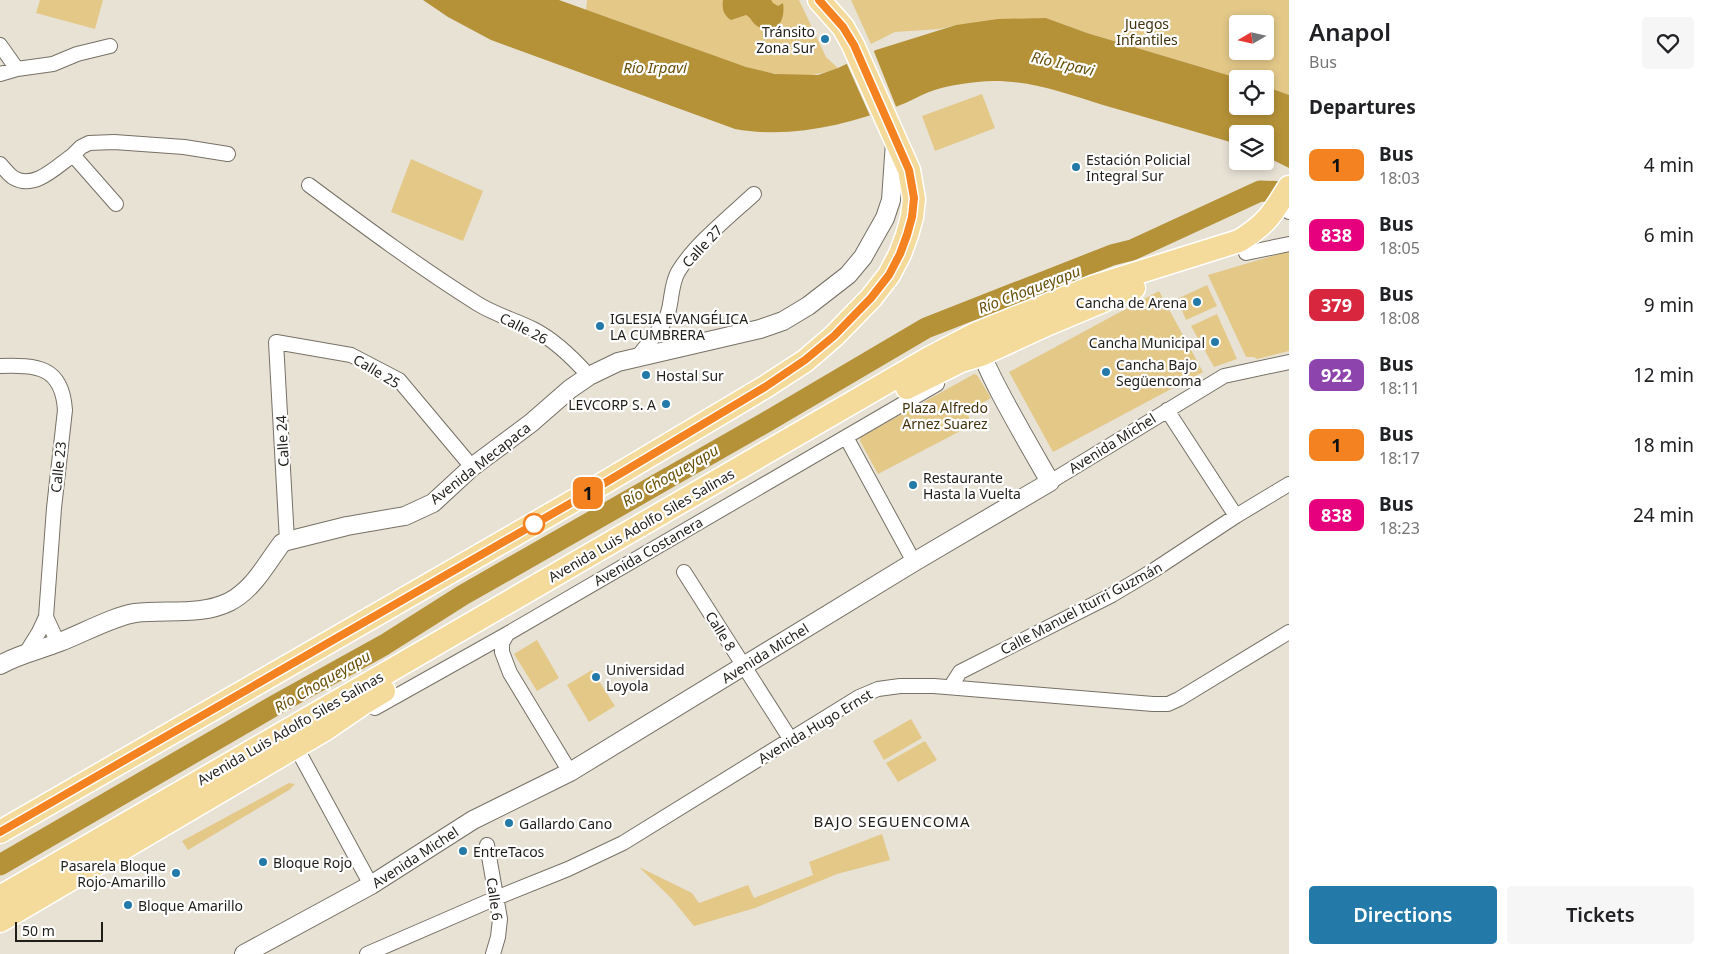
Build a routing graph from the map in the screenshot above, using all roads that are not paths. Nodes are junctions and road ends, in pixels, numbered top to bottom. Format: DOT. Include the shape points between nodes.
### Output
graph roads {
  1 [pos="819,0"];
  2 [pos="839,0"];
  3 [pos="848,36"];
  4 [pos="0,45"];
  5 [pos="110,46"];
  6 [pos="17,69"];
  7 [pos="0,74"];
  8 [pos="891,129"];
  9 [pos="228,154"];
  10 [pos="73,155"];
  11 [pos="0,164"];
  12 [pos="309,185"];
  13 [pos="1289,187"];
  14 [pos="754,194"];
  15 [pos="914,198"];
  16 [pos="891,200"];
  17 [pos="116,204"];
  18 [pos="1285,214"];
  19 [pos="1289,244"];
  20 [pos="1246,253"];
  21 [pos="1109,282"];
  22 [pos="276,342"];
  23 [pos="637,358"];
  24 [pos="971,358"];
  25 [pos="1289,362"];
  26 [pos="0,366"];
  27 [pos="589,376"];
  28 [pos="1166,410"];
  29 [pos="846,437"];
  30 [pos="472,467"];
  31 [pos="1050,482"];
  32 [pos="1289,484"];
  33 [pos="1236,516"];
  34 [pos="287,541"];
  35 [pos="914,562"];
  36 [pos="684,572"];
  37 [pos="46,617"];
  38 [pos="1289,632"];
  39 [pos="507,634"];
  40 [pos="58,643"];
  41 [pos="476,652"];
  42 [pos="26,653"];
  43 [pos="0,665"];
  44 [pos="743,667"];
  45 [pos="510,673"];
  46 [pos="952,686"];
  47 [pos="326,729"];
  48 [pos="791,740"];
  49 [pos="296,747"];
  50 [pos="570,772"];
  51 [pos="0,832"];
  52 [pos="487,845"];
  53 [pos="372,885"];
  54 [pos="0,897"];
  55 [pos="496,898"];
  56 [pos="0,921"];
  57 [pos="244,954"];
  58 [pos="367,954"];
  59 [pos="493,954"];
  1 -- 3 [label="main road"];
  2 -- 3 [label="main road"];
  3 -- 8 [label="main road"];
  4 -- 6 [label="street"];
  5 -- 6 [label="street" via="76,54 53,64"];
  6 -- 7 [label="street"];
  8 -- 15 [label="main road" via="909,170"];
  8 -- 16 [label="street, Avenida Mecapaca" via="894,168"];
  9 -- 10 [label="street" via="114,142 89,143"];
  10 -- 11 [label="street" via="36,181 23,182 12,177"];
  10 -- 17 [label="street"];
  12 -- 27 [label="street, Calle 26" via="478,304 555,344"];
  13 -- 18 [label="main road, Avenida Luis Adolfo Siles Salinas"];
  14 -- 23 [label="street, Calle 27" via="687,259 677,274 668,314"];
  15 -- 16 [label="street" via="903,192"];
  15 -- 51 [label="main road" via="907,235 889,275 853,318 805,360 578,499"];
  16 -- 23 [label="street, Avenida Mecapaca" via="885,218 863,257 848,275 808,306 783,321 760,329"];
  18 -- 20 [label="main road, Avenida Luis Adolfo Siles Salinas" via="1270,236"];
  18 -- 21 [label="main road, Avenida Luis Adolfo Siles Salinas" via="1239,241"];
  19 -- 20 [label="street"];
  20 -- 24 [label="main road, Avenida Luis Adolfo Siles Salinas" via="1129,290"];
  21 -- 24 [label="street" via="1094,292 982,340"];
  21 -- 54 [label="main road, Avenida Luis Adolfo Siles Salinas" via="975,334 928,358"];
  22 -- 30 [label="street, Calle 25" via="352,355 399,380"];
  22 -- 34 [label="street, Calle 24"];
  23 -- 27 [label="street, Avenida Mecapaca" via="618,362"];
  24 -- 29 [label="street, Avenida Costanera" via="928,389"];
  24 -- 31 [label="street"];
  24 -- 47 [label="main road, Avenida Luis Adolfo Siles Salinas" via="922,379 825,434 364,703"];
  25 -- 28 [label="street, Avenida Michel" via="1224,376"];
  26 -- 37 [label="street, Calle 23" via="28,366 48,371 59,382 64,395"];
  27 -- 30 [label="street, Avenida Mecapaca"];
  28 -- 31 [label="street, Avenida Michel"];
  28 -- 33 [label="street"];
  29 -- 35 [label="street"];
  29 -- 39 [label="street, Avenida Costanera"];
  30 -- 34 [label="street, Avenida Mecapaca" via="432,503 404,516"];
  31 -- 35 [label="street, Avenida Michel"];
  32 -- 33 [label="street, Calle Manuel Iturri Guzmán"];
  33 -- 46 [label="street, Calle Manuel Iturri Guzmán" via="1112,595 960,672"];
  34 -- 40 [label="street" via="282,543 249,588 229,601 213,608 133,613"];
  35 -- 44 [label="street, Avenida Michel"];
  36 -- 44 [label="street, Calle 8"];
  37 -- 40 [label="street, Calle 23"];
  37 -- 42 [label="street, Calle 23"];
  38 -- 46 [label="street, Avenida Hugo Ernst" via="1197,690 1168,704"];
  39 -- 41 [label="street, Avenida Costanera"];
  39 -- 45 [label="street" via="502,652"];
  40 -- 42 [label="street"];
  41 -- 45 [label="street" via="494,656"];
  41 -- 47 [label="street, Avenida Costanera" via="367,712"];
  42 -- 43 [label="street"];
  44 -- 48 [label="street, Calle 8"];
  44 -- 50 [label="street, Avenida Michel"];
  45 -- 50 [label="street"];
  46 -- 48 [label="street, Avenida Hugo Ernst" via="878,689 859,697"];
  47 -- 49 [label="main road, Avenida Luis Adolfo Siles Salinas"];
  48 -- 55 [label="street, Avenida Hugo Ernst" via="623,843"];
  49 -- 53 [label="street"];
  49 -- 56 [label="main road, Avenida Luis Adolfo Siles Salinas"];
  50 -- 53 [label="street, Avenida Michel" via="473,820"];
  52 -- 55 [label="street, Calle 6"];
  53 -- 57 [label="street, Avenida Michel"];
  55 -- 58 [label="street, Avenida Hugo Ernst"];
  55 -- 59 [label="street, Calle 6" via="500,919"];
}
